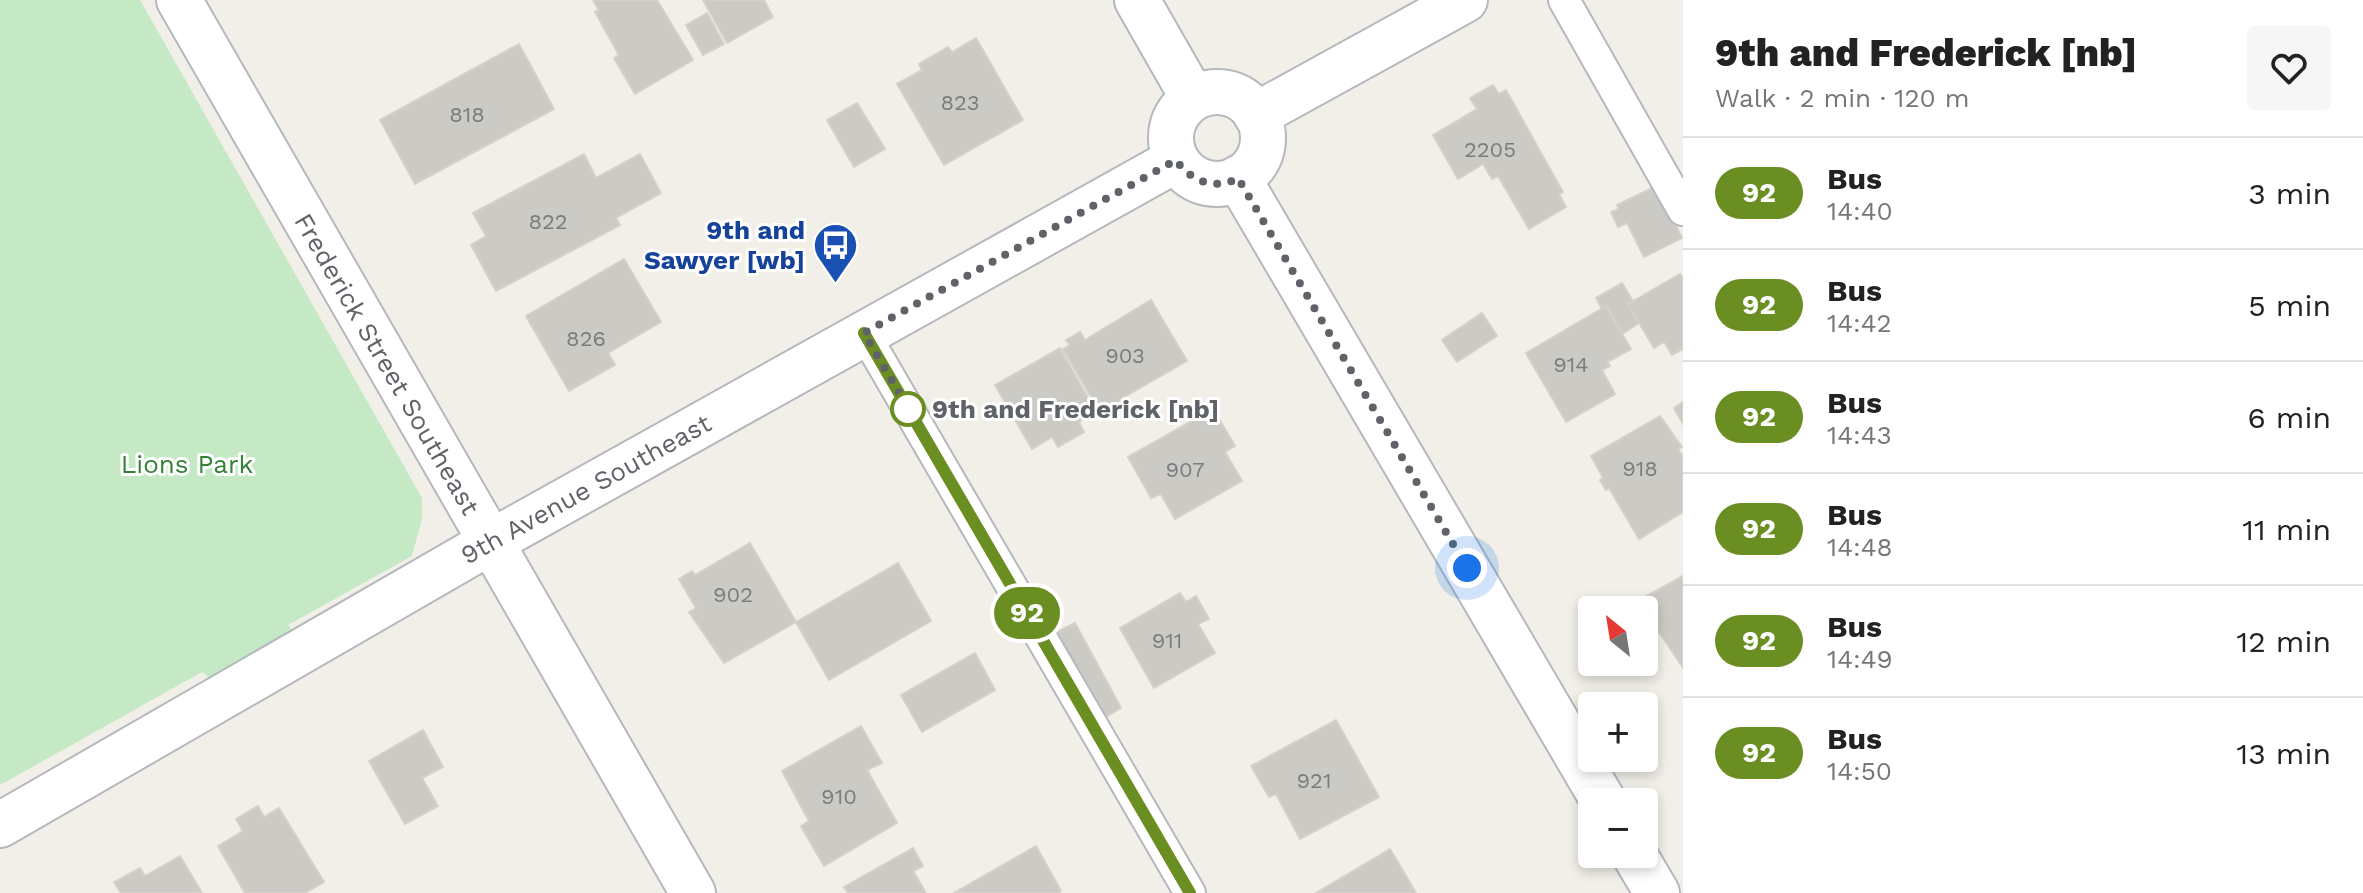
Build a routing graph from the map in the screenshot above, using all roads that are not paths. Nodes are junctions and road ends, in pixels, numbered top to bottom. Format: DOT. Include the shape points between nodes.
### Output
graph roads {
  1 [pos="179,0"];
  2 [pos="1137,0"];
  3 [pos="1465,0"];
  4 [pos="1564,0"];
  5 [pos="1193,98"];
  6 [pos="1256,115"];
  7 [pos="1176,160"];
  8 [pos="1238,178"];
  9 [pos="1683,210"];
  10 [pos="864,333"];
  11 [pos="489,543"];
  12 [pos="1596,788"];
  13 [pos="0,825"];
  14 [pos="1642,868"];
  15 [pos="693,893"];
  16 [pos="1190,893"];
  17 [pos="1657,893"];
  1 -- 11 [label="street, Frederick Street Southeast"];
  2 -- 5 [label="street"];
  3 -- 6 [label="street"];
  4 -- 9 [label="lane"];
  5 -- 6 [label="street" via="1223,93 1238,98"];
  5 -- 7 [label="street" via="1174,121"];
  6 -- 8 [label="street" via="1262,148 1256,162"];
  7 -- 8 [label="street" via="1204,183 1218,185"];
  7 -- 10 [label="street, 9th Avenue Southeast"];
  8 -- 12 [label="street"];
  10 -- 11 [label="street, 9th Avenue Southeast"];
  10 -- 16 [label="lane"];
  11 -- 13 [label="street, 9th Avenue Southeast"];
  11 -- 15 [label="street, Frederick Street Southeast"];
  14 -- 17 [label="street"];
}
